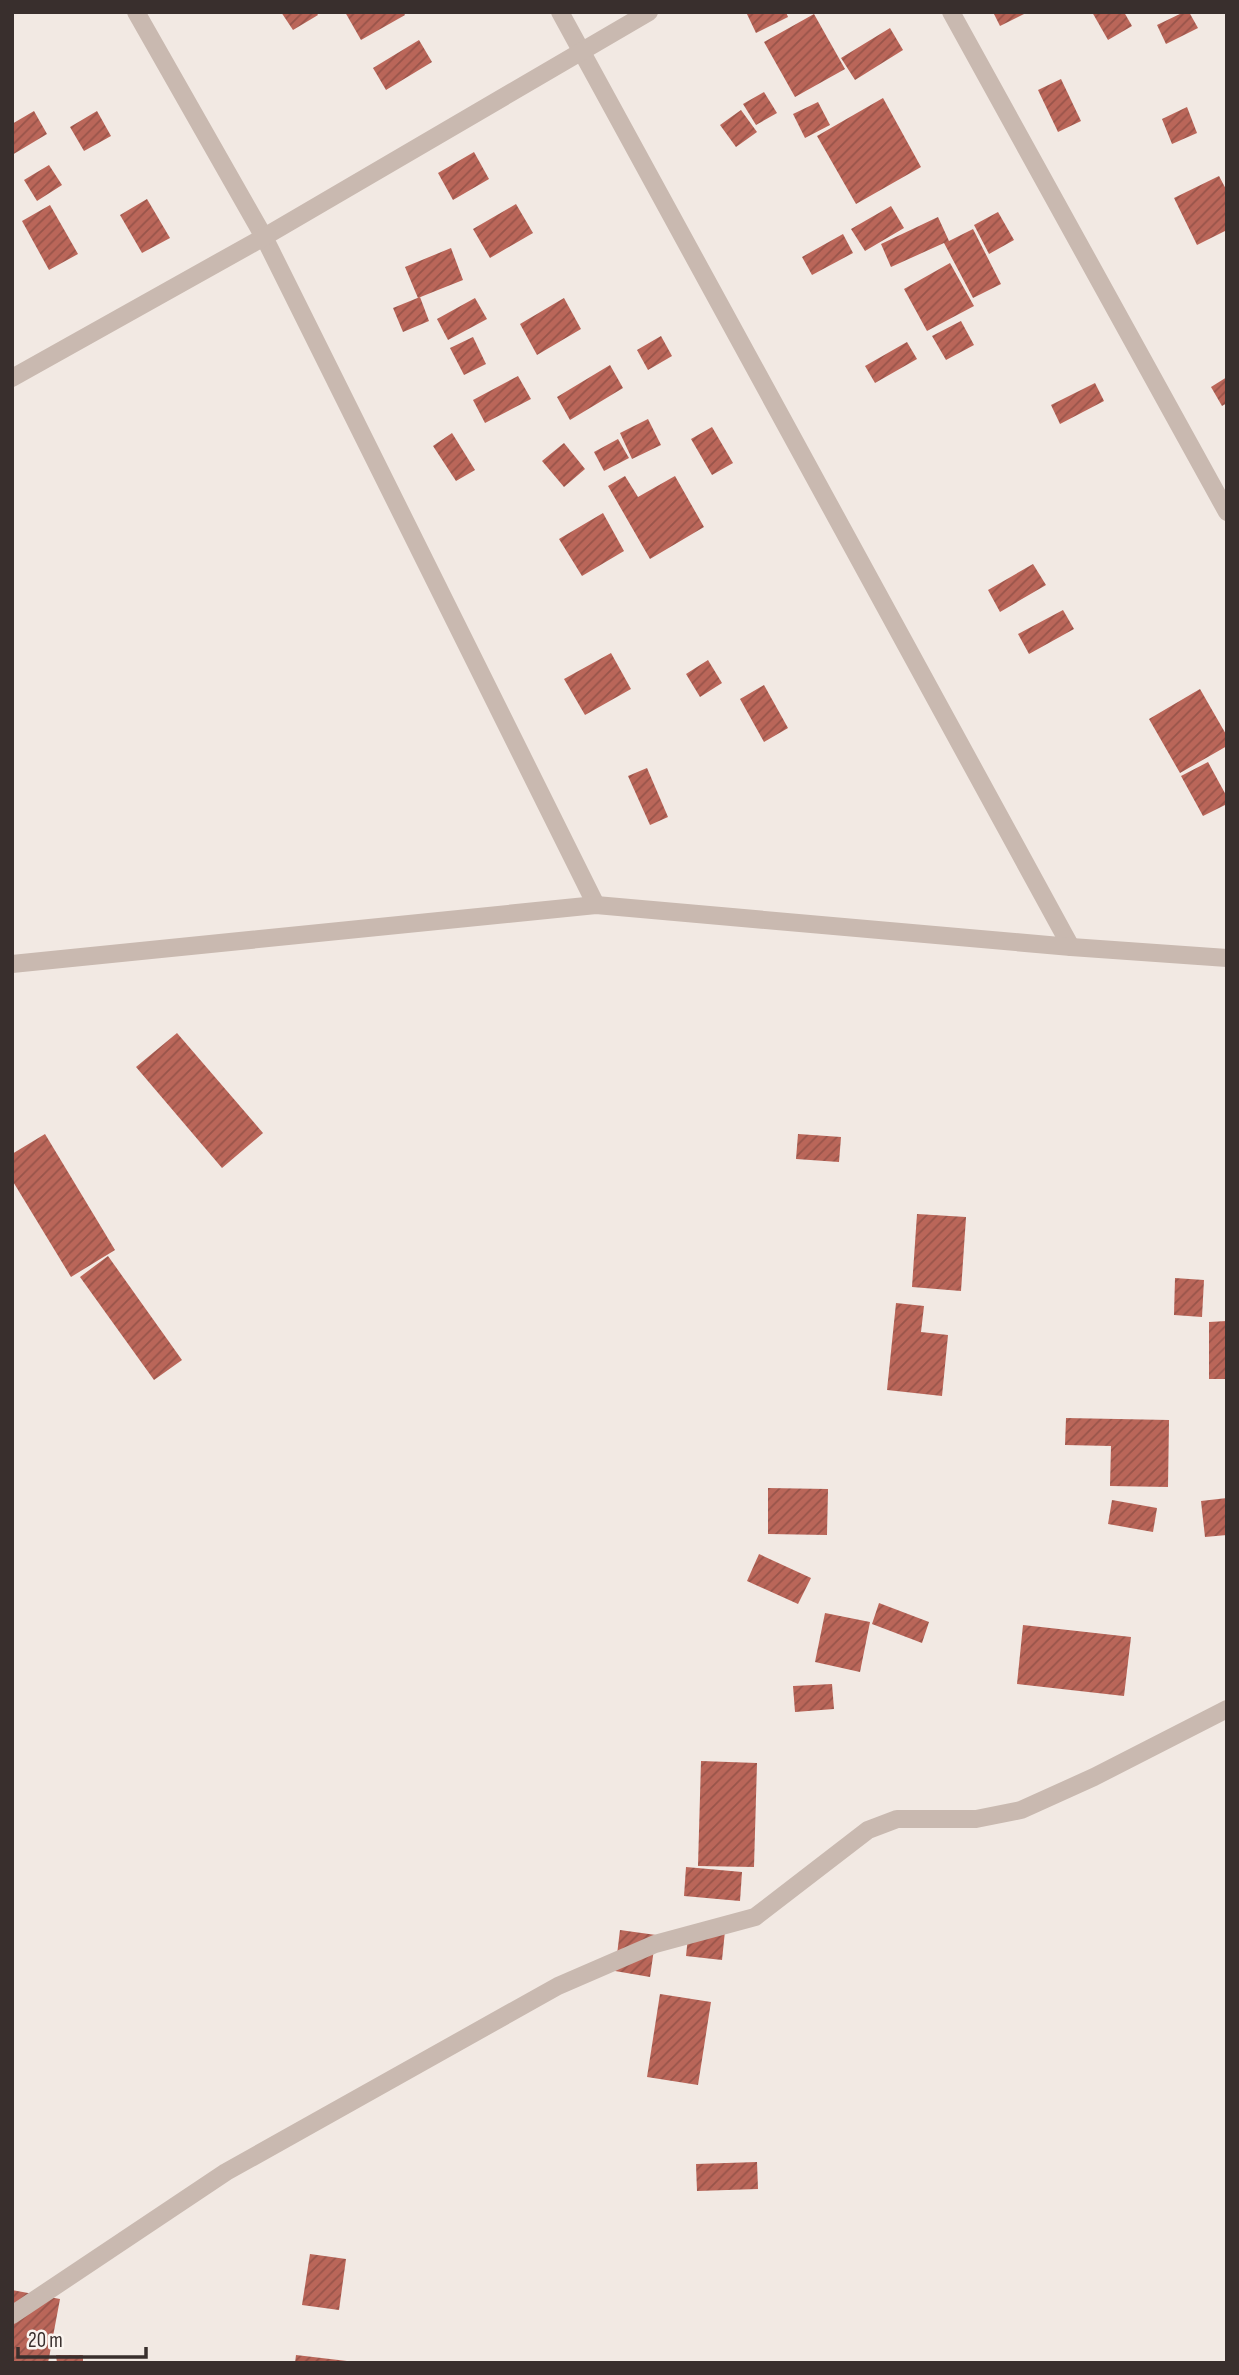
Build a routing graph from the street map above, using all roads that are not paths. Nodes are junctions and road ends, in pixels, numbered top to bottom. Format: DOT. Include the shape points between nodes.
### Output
graph roads {
  1 [pos="136,12"];
  2 [pos="560,12"];
  3 [pos="649,12"];
  4 [pos="951,12"];
  5 [pos="582,51"];
  6 [pos="264,237"];
  7 [pos="12,378"];
  8 [pos="1227,512"];
  9 [pos="596,905"];
  10 [pos="1071,947"];
  11 [pos="1227,958"];
  12 [pos="12,964"];
  13 [pos="1227,1709"];
  14 [pos="12,2315"];
  1 -- 6 [label="street"];
  2 -- 5 [label="street"];
  3 -- 5 [label="street"];
  4 -- 8 [label="street"];
  5 -- 6 [label="street"];
  5 -- 10 [label="street"];
  6 -- 7 [label="street"];
  6 -- 9 [label="street"];
  9 -- 10 [label="street"];
  9 -- 12 [label="street"];
  10 -- 11 [label="street"];
  13 -- 14 [label="street" via="1021,1810 976,1819 897,1819 868,1830 755,1917 654,1944 558,1986 226,2172"];
}
